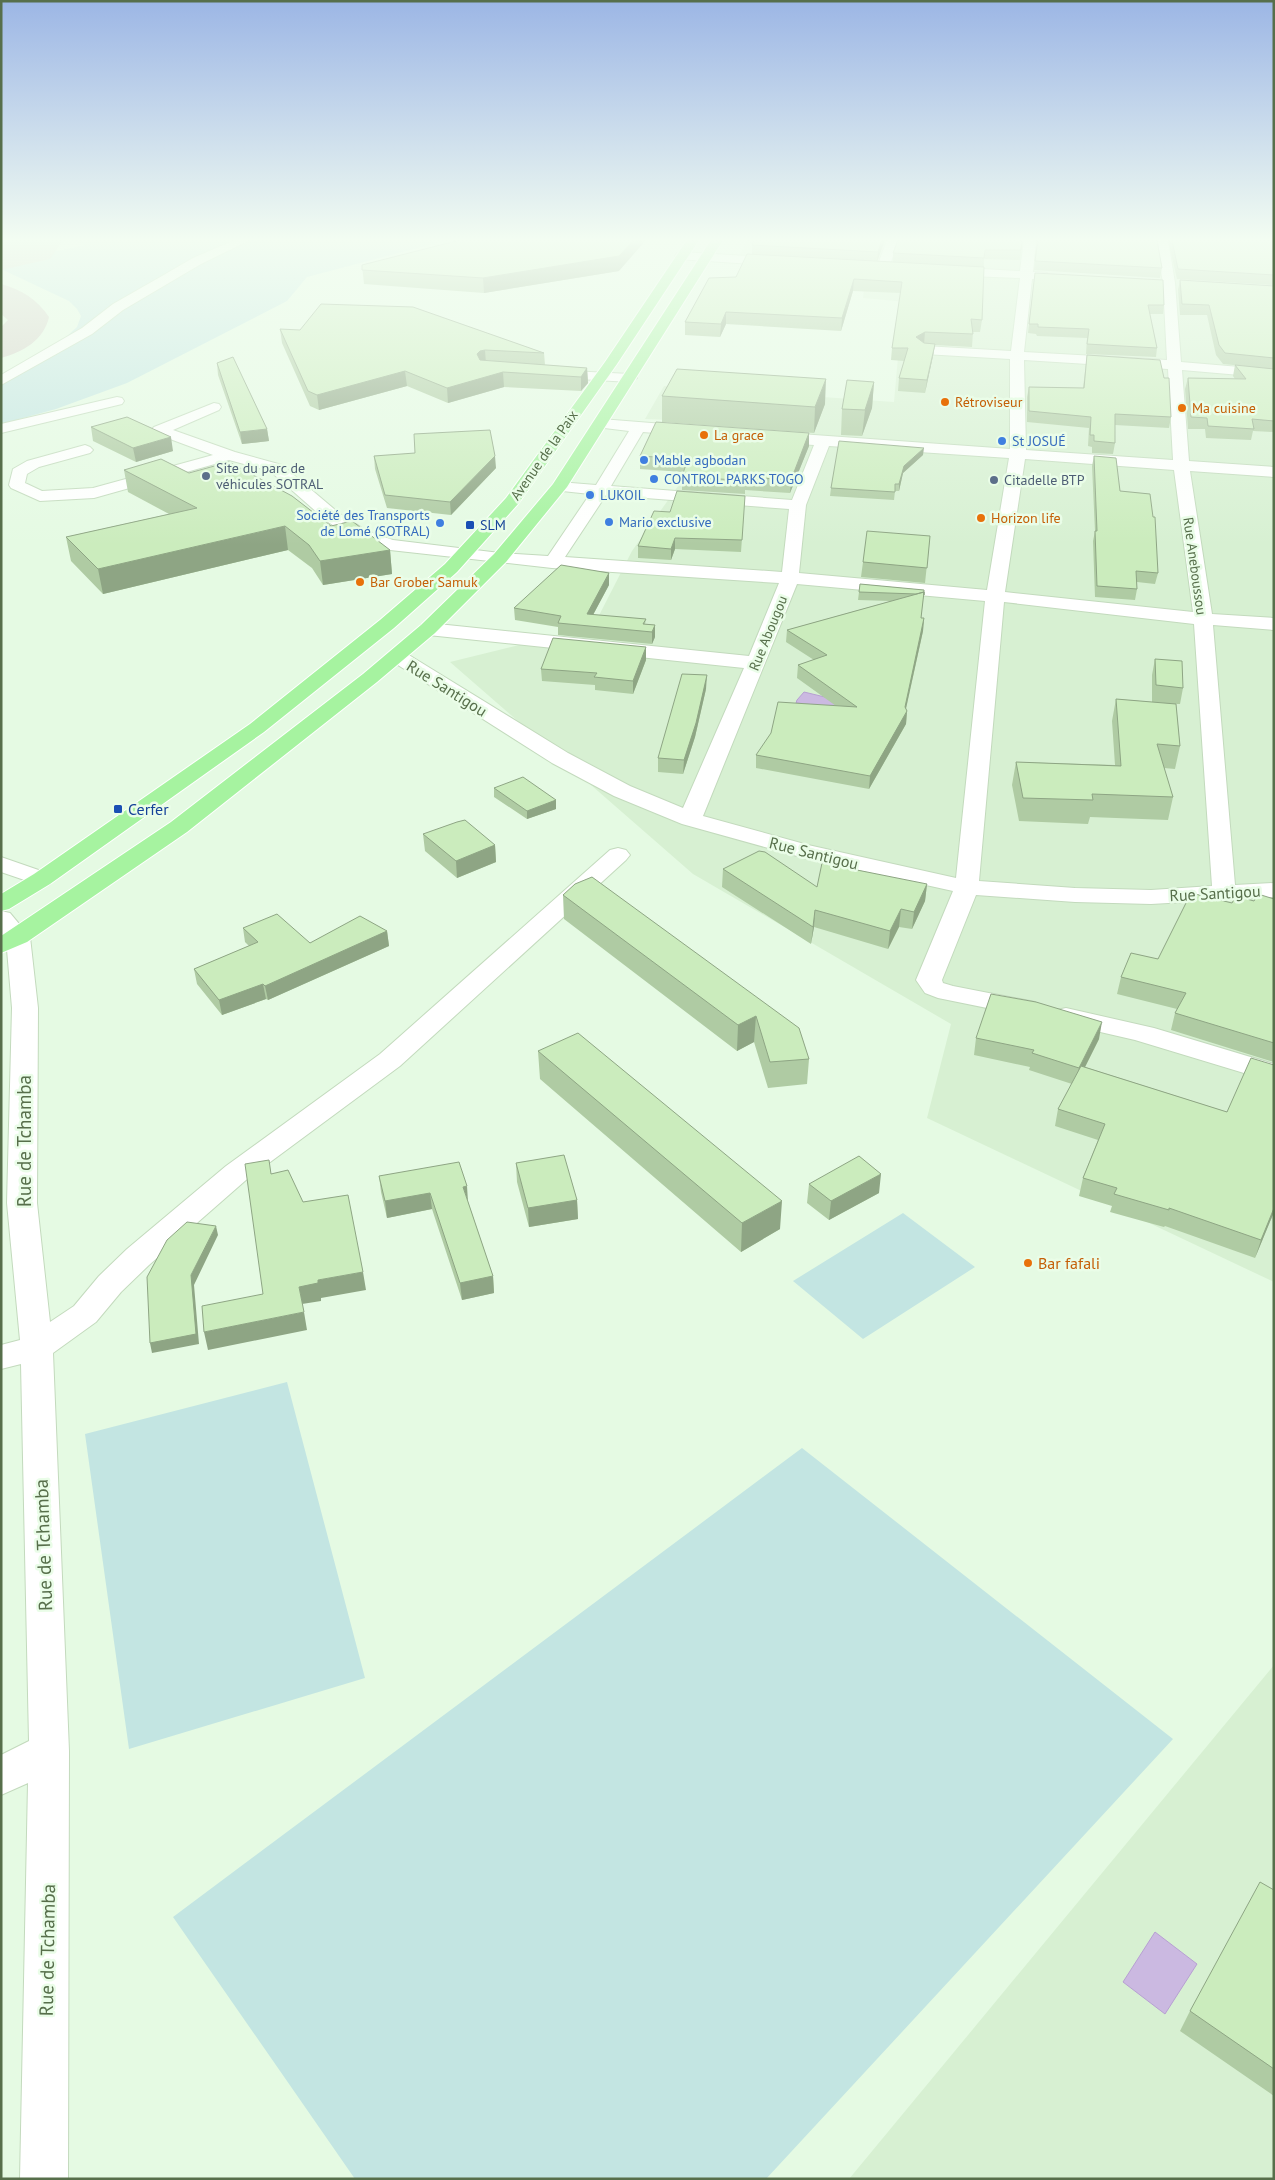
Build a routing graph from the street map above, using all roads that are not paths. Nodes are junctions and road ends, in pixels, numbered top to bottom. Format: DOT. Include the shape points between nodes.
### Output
graph roads {
  1 [pos="70,342"];
  2 [pos="624,342"];
  3 [pos="653,342"];
  4 [pos="1018,342"];
  5 [pos="1172,342"];
  6 [pos="924,350"];
  7 [pos="1017,356"];
  8 [pos="1173,365"];
  9 [pos="534,373"];
  10 [pos="1274,374"];
  11 [pos="601,376"];
  12 [pos="630,378"];
  13 [pos="1,382"];
  14 [pos="117,401"];
  15 [pos="601,424"];
  16 [pos="638,428"];
  17 [pos="1,429"];
  18 [pos="706,433"];
  19 [pos="755,436"];
  20 [pos="823,441"];
  21 [pos="210,448"];
  22 [pos="85,450"];
  23 [pos="1018,453"];
  24 [pos="230,455"];
  25 [pos="1181,465"];
  26 [pos="1274,472"];
  27 [pos="559,487"];
  28 [pos="602,490"];
  29 [pos="798,505"];
  30 [pos="464,554"];
  31 [pos="500,558"];
  32 [pos="552,563"];
  33 [pos="790,578"];
  34 [pos="995,596"];
  35 [pos="1203,619"];
  36 [pos="1274,624"];
  37 [pos="428,629"];
  38 [pos="397,656"];
  39 [pos="756,663"];
  40 [pos="690,819"];
  41 [pos="618,854"];
  42 [pos="1,864"];
  43 [pos="42,879"];
  44 [pos="967,887"];
  45 [pos="1274,890"];
  46 [pos="1224,893"];
  47 [pos="1,904"];
  48 [pos="7,934"];
  49 [pos="1274,1073"];
  50 [pos="37,1348"];
  51 [pos="1,1357"];
  52 [pos="49,1751"];
  53 [pos="1,1776"];
  54 [pos="44,2179"];
  1 -- 13 [label="street"];
  2 -- 11 [label="main road, Avenue de la Paix"];
  3 -- 12 [label="main road"];
  4 -- 7 [label="street"];
  5 -- 8 [label="street, Rue Aneboussou"];
  6 -- 7 [label="street"];
  7 -- 8 [label="street"];
  7 -- 23 [label="street"];
  8 -- 10 [label="street"];
  8 -- 25 [label="street, Rue Aneboussou"];
  9 -- 11 [label="street"];
  11 -- 12 [label="street"];
  11 -- 30 [label="main road, Avenue de la Paix" via="512,502"];
  12 -- 15 [label="main road"];
  14 -- 17 [label="street"];
  15 -- 16 [label="street"];
  15 -- 27 [label="main road"];
  16 -- 18 [label="street"];
  16 -- 28 [label="street"];
  19 -- 20 [label="street"];
  20 -- 23 [label="street"];
  20 -- 29 [label="street, Rue Abougou"];
  21 -- 21 [label="street" via="218,428 213,405 159,430"];
  21 -- 24 [label="street"];
  22 -- 24 [label="street" via="33,464 19,472 17,485 40,496 94,493"];
  23 -- 25 [label="street"];
  23 -- 34 [label="street"];
  24 -- 30 [label="street" via="276,468 334,518 361,535 390,545"];
  25 -- 26 [label="street"];
  25 -- 35 [label="street, Rue Aneboussou"];
  27 -- 28 [label="street"];
  27 -- 31 [label="main road"];
  28 -- 29 [label="street"];
  28 -- 32 [label="street"];
  29 -- 33 [label="street, Rue Abougou"];
  30 -- 31 [label="street"];
  30 -- 43 [label="main road, Avenue de la Paix" via="387,624 257,728"];
  31 -- 32 [label="street"];
  31 -- 37 [label="main road"];
  32 -- 33 [label="street"];
  33 -- 34 [label="street"];
  33 -- 39 [label="street, Rue Abougou"];
  34 -- 35 [label="street"];
  34 -- 44 [label="street"];
  35 -- 36 [label="street"];
  35 -- 46 [label="street, Rue Aneboussou"];
  37 -- 38 [label="main road"];
  37 -- 39 [label="street"];
  38 -- 40 [label="street, Rue Santigou" via="560,758 622,791"];
  38 -- 48 [label="main road" via="179,826"];
  39 -- 40 [label="street, Rue Abougou"];
  40 -- 44 [label="street, Rue Santigou" via="804,851"];
  41 -- 50 [label="street" via="390,1060 236,1173 138,1257 85,1314"];
  42 -- 43 [label="street"];
  43 -- 47 [label="main road, Avenue de la Paix"];
  44 -- 46 [label="street, Rue Santigou" via="1151,897"];
  44 -- 49 [label="street" via="930,980 934,988 1104,1023"];
  45 -- 46 [label="street, Rue Santigou"];
  48 -- 50 [label="street, Rue de Tchamba" via="25,1008 22,1203"];
  50 -- 51 [label="street"];
  50 -- 52 [label="street, Rue de Tchamba"];
  52 -- 53 [label="street"];
  52 -- 54 [label="street, Rue de Tchamba"];
}
